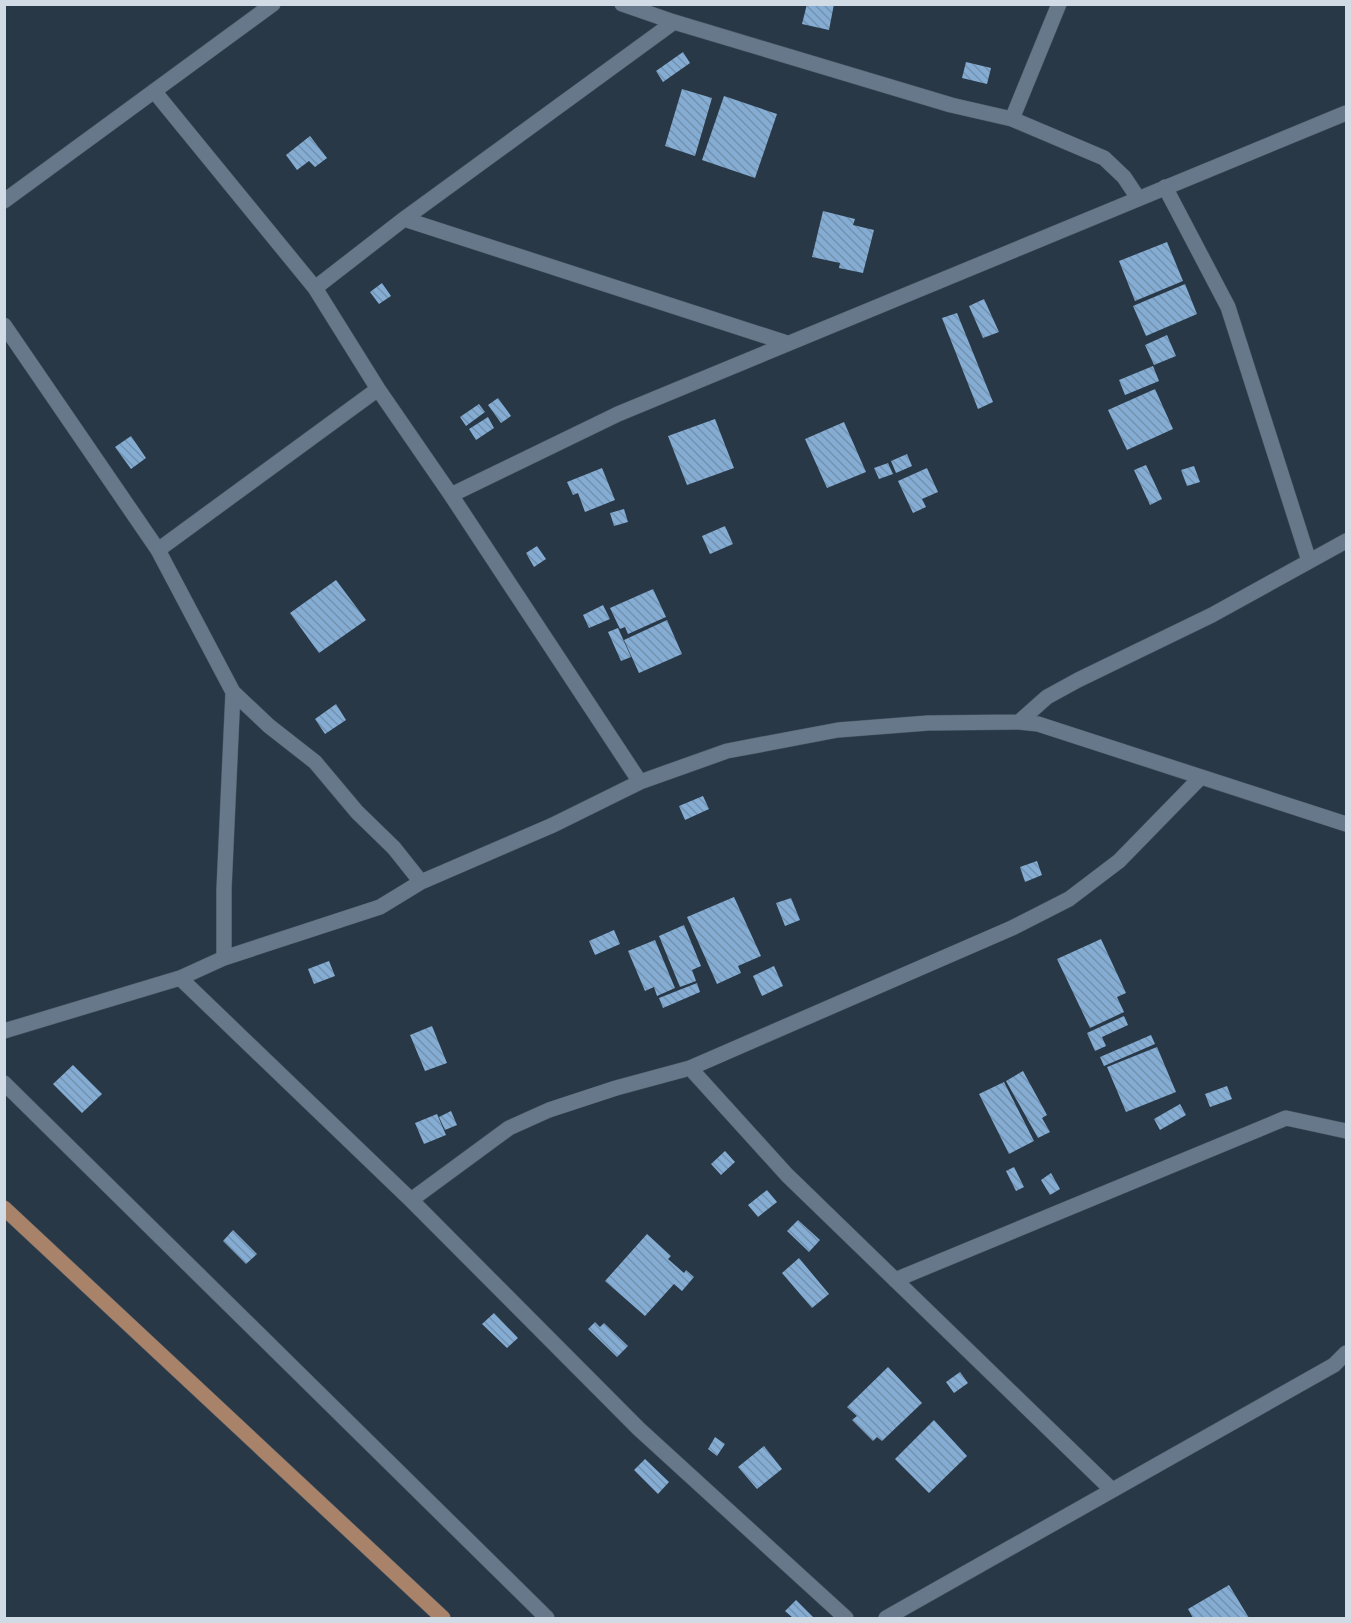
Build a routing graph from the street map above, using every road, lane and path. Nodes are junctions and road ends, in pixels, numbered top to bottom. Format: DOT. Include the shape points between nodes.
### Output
graph roads {
  1 [pos="273,4"];
  2 [pos="622,4"];
  3 [pos="1059,4"];
  4 [pos="674,22"];
  5 [pos="154,91"];
  6 [pos="1347,113"];
  7 [pos="1012,119"];
  8 [pos="1165,187"];
  9 [pos="1138,198"];
  10 [pos="4,201"];
  11 [pos="404,219"];
  12 [pos="315,288"];
  13 [pos="4,325"];
  14 [pos="787,343"];
  15 [pos="378,389"];
  16 [pos="451,495"];
  17 [pos="1347,541"];
  18 [pos="158,550"];
  19 [pos="1309,561"];
  20 [pos="233,692"];
  21 [pos="1019,722"];
  22 [pos="1201,777"];
  23 [pos="640,782"];
  24 [pos="1347,824"];
  25 [pos="421,882"];
  26 [pos="224,958"];
  27 [pos="180,978"];
  28 [pos="4,1031"];
  29 [pos="690,1068"];
  30 [pos="4,1083"];
  31 [pos="1347,1131"];
  32 [pos="411,1200"];
  33 [pos="4,1208"];
  34 [pos="895,1280"];
  35 [pos="1347,1353"];
  36 [pos="1112,1490"];
  37 [pos="443,1618"];
  38 [pos="547,1618"];
  39 [pos="846,1618"];
  40 [pos="886,1618"];
  1 -- 5 [label="street"];
  2 -- 4 [label="street"];
  3 -- 7 [label="street"];
  4 -- 7 [label="street" via="951,105"];
  4 -- 11 [label="street"];
  5 -- 10 [label="street"];
  5 -- 12 [label="street"];
  6 -- 8 [label="street"];
  7 -- 9 [label="street" via="1104,158"];
  8 -- 9 [label="street"];
  8 -- 19 [label="street" via="1228,307"];
  9 -- 14 [label="street"];
  11 -- 12 [label="street"];
  11 -- 14 [label="street"];
  12 -- 15 [label="street"];
  13 -- 18 [label="street"];
  14 -- 16 [label="street" via="618,414"];
  15 -- 16 [label="street"];
  15 -- 18 [label="street"];
  16 -- 23 [label="street"];
  17 -- 19 [label="street"];
  18 -- 20 [label="street"];
  19 -- 21 [label="street" via="1212,615 1047,697"];
  20 -- 25 [label="street" via="315,762"];
  20 -- 26 [label="street"];
  21 -- 22 [label="street" via="1058,730"];
  21 -- 23 [label="street" via="928,723 838,730 727,751"];
  22 -- 24 [label="street"];
  22 -- 29 [label="street" via="1119,861 1069,899 1003,933"];
  23 -- 25 [label="street"];
  25 -- 26 [label="street" via="380,907"];
  26 -- 27 [label="street"];
  27 -- 28 [label="street"];
  27 -- 32 [label="street"];
  29 -- 32 [label="street" via="561,1106 509,1128"];
  29 -- 34 [label="street" via="787,1175"];
  30 -- 38 [label="street"];
  31 -- 34 [label="street" via="1286,1118"];
  32 -- 39 [label="street" via="639,1429"];
  33 -- 37 [label="main road"];
  34 -- 36 [label="street"];
  35 -- 36 [label="street" via="1334,1365"];
  36 -- 40 [label="street"];
}
